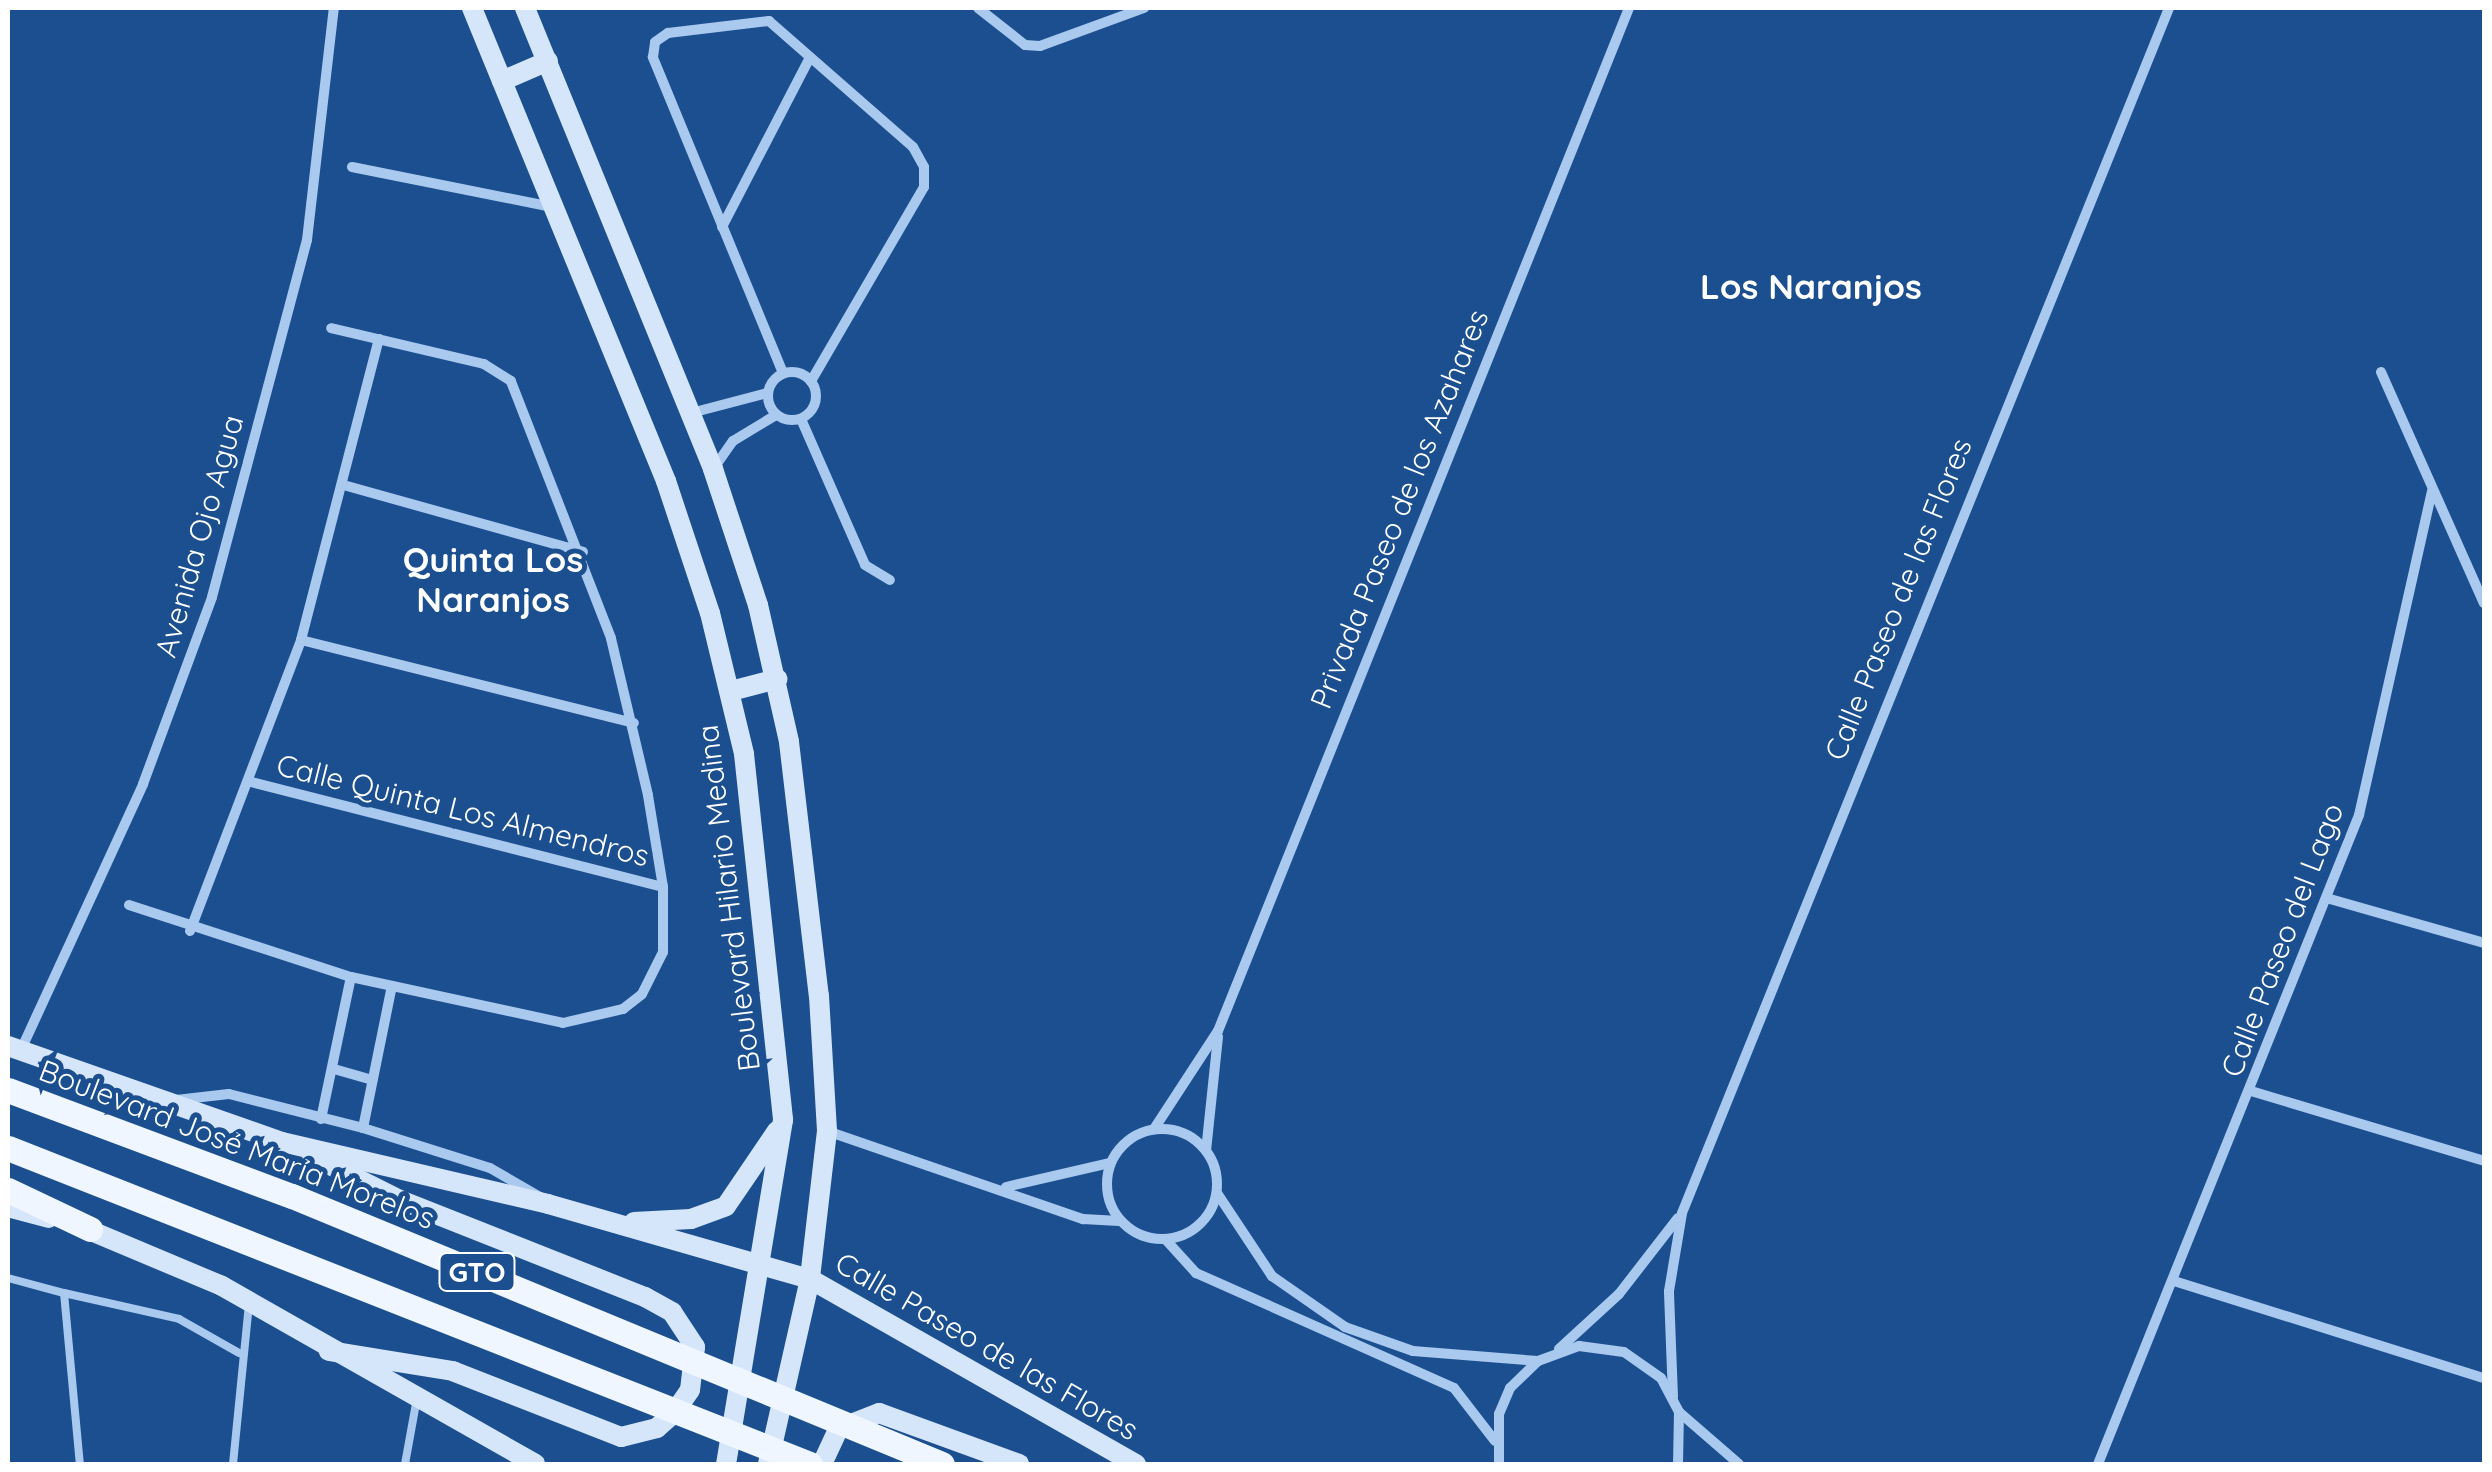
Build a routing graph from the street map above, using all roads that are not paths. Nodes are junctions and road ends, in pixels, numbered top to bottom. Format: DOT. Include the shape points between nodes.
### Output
graph roads {
  1 [pos="334,8"];
  2 [pos="472,8"];
  3 [pos="525,8"];
  4 [pos="978,8"];
  5 [pos="1144,8"];
  6 [pos="1628,8"];
  7 [pos="2169,8"];
  8 [pos="810,57"];
  9 [pos="548,61"];
  10 [pos="502,81"];
  11 [pos="352,167"];
  12 [pos="553,207"];
  13 [pos="722,227"];
  14 [pos="331,328"];
  15 [pos="379,339"];
  16 [pos="2381,372"];
  17 [pos="783,374"];
  18 [pos="811,380"];
  19 [pos="768,393"];
  20 [pos="691,414"];
  21 [pos="776,415"];
  22 [pos="801,418"];
  23 [pos="713,469"];
  24 [pos="347,486"];
  25 [pos="2432,491"];
  26 [pos="583,552"];
  27 [pos="890,580"];
  28 [pos="2484,603"];
  29 [pos="301,640"];
  30 [pos="777,679"];
  31 [pos="731,691"];
  32 [pos="634,723"];
  33 [pos="250,782"];
  34 [pos="663,887"];
  35 [pos="2330,899"];
  36 [pos="128,905"];
  37 [pos="190,931"];
  38 [pos="2484,943"];
  39 [pos="351,977"];
  40 [pos="392,986"];
  41 [pos="1218,1031"];
  42 [pos="14,1049"];
  43 [pos="334,1069"];
  44 [pos="372,1080"];
  45 [pos="8,1090"];
  46 [pos="2252,1091"];
  47 [pos="168,1102"];
  48 [pos="320,1119"];
  49 [pos="783,1120"];
  50 [pos="363,1128"];
  51 [pos="1154,1129"];
  52 [pos="826,1131"];
  53 [pos="282,1142"];
  54 [pos="8,1148"];
  55 [pos="1206,1151"];
  56 [pos="2484,1160"];
  57 [pos="1110,1163"];
  58 [pos="1005,1187"];
  59 [pos="8,1190"];
  60 [pos="1217,1193"];
  61 [pos="548,1204"];
  62 [pos="8,1207"];
  63 [pos="1682,1214"];
  64 [pos="601,1221"];
  65 [pos="1120,1221"];
  66 [pos="90,1229"];
  67 [pos="1166,1240"];
  68 [pos="762,1262"];
  69 [pos="8,1278"];
  70 [pos="810,1279"];
  71 [pos="2174,1281"];
  72 [pos="64,1293"];
  73 [pos="250,1301"];
  74 [pos="329,1351"];
  75 [pos="1556,1351"];
  76 [pos="239,1353"];
  77 [pos="1538,1360"];
  78 [pos="2484,1378"];
  79 [pos="1673,1397"];
  80 [pos="418,1398"];
  81 [pos="1679,1412"];
  82 [pos="1496,1442"];
  83 [pos="528,1463"];
  84 [pos="80,1464"];
  85 [pos="233,1464"];
  86 [pos="405,1464"];
  87 [pos="726,1464"];
  88 [pos="768,1464"];
  89 [pos="810,1464"];
  90 [pos="822,1464"];
  91 [pos="942,1464"];
  92 [pos="1019,1464"];
  93 [pos="1136,1464"];
  94 [pos="1499,1464"];
  95 [pos="1678,1464"];
  96 [pos="1739,1464"];
  97 [pos="2098,1464"];
  1 -- 42 [label="street, Avenida Ojo Agua" via="307,240 212,597 143,784"];
  2 -- 10 [label="street, Boulevard Hilario Medina"];
  3 -- 9 [label="street"];
  4 -- 5 [label="street" via="1026,45 1040,46"];
  6 -- 41 [label="street, Privada Paseo de los Azahares"];
  7 -- 63 [label="street, Calle Paseo de las Flores"];
  8 -- 13 [label="street"];
  8 -- 13 [label="street" via="761,18 655,42 653,57"];
  8 -- 18 [label="street" via="913,148 924,168 924,187"];
  9 -- 10 [label="street"];
  9 -- 20 [label="street"];
  10 -- 12 [label="street, Boulevard Hilario Medina"];
  11 -- 12 [label="street"];
  12 -- 31 [label="street, Boulevard Hilario Medina" via="666,481"];
  13 -- 17 [label="street"];
  14 -- 15 [label="street"];
  15 -- 24 [label="street"];
  15 -- 26 [label="street" via="507,374"];
  16 -- 25 [label="street"];
  17 -- 18 [label="street"];
  17 -- 19 [label="street"];
  18 -- 22 [label="street" via="816,398"];
  19 -- 20 [label="street"];
  19 -- 21 [label="street"];
  20 -- 23 [label="street"];
  21 -- 22 [label="street"];
  21 -- 23 [label="street" via="733,441"];
  22 -- 27 [label="street" via="865,565"];
  23 -- 30 [label="street"];
  24 -- 26 [label="street"];
  24 -- 29 [label="street"];
  25 -- 28 [label="street"];
  25 -- 35 [label="street, Calle Paseo del Lago" via="2359,815"];
  26 -- 32 [label="street"];
  29 -- 32 [label="street"];
  29 -- 33 [label="street"];
  30 -- 31 [label="street"];
  30 -- 52 [label="street" via="808,886"];
  31 -- 49 [label="street, Boulevard Hilario Medina" via="764,894"];
  32 -- 34 [label="street"];
  33 -- 34 [label="street, Calle Quinta Los Almendros"];
  33 -- 37 [label="street"];
  34 -- 40 [label="street" via="655,973 642,994 596,1021 548,1020"];
  35 -- 38 [label="street"];
  35 -- 46 [label="street, Calle Paseo del Lago"];
  36 -- 37 [label="street"];
  37 -- 39 [label="street"];
  39 -- 40 [label="street"];
  39 -- 43 [label="street"];
  40 -- 44 [label="street"];
  41 -- 51 [label="street, Privada Paseo de los Azahares"];
  41 -- 55 [label="street, Privada Paseo de los Azahares"];
  42 -- 47 [label="street"];
  43 -- 44 [label="street"];
  43 -- 48 [label="street"];
  44 -- 50 [label="street"];
  45 -- 91 [label="main road, Boulevard José María Morelos / GTO" via="292,1196"];
  46 -- 56 [label="street"];
  46 -- 71 [label="street, Calle Paseo del Lago"];
  47 -- 48 [label="street" via="230,1094"];
  47 -- 53 [label="street"];
  48 -- 50 [label="street"];
  49 -- 64 [label="street" via="726,1206 674,1221"];
  49 -- 68 [label="street, Boulevard Hilario Medina"];
  50 -- 61 [label="street" via="490,1168"];
  51 -- 55 [label="street" via="1192,1138"];
  51 -- 57 [label="street" via="1120,1147"];
  52 -- 58 [label="street"];
  52 -- 70 [label="street"];
  53 -- 61 [label="street"];
  53 -- 74 [label="street" via="400,1200 645,1297 672,1312 695,1347 690,1390 674,1413 657,1428 622,1437 453,1370"];
  54 -- 89 [label="main road, GTO"];
  55 -- 60 [label="street"];
  57 -- 58 [label="street"];
  57 -- 65 [label="street" via="1109,1203"];
  58 -- 65 [label="street" via="1083,1219"];
  59 -- 66 [label="main road"];
  60 -- 67 [label="street" via="1190,1232"];
  60 -- 77 [label="street" via="1272,1276 1345,1327 1412,1351"];
  61 -- 64 [label="street"];
  62 -- 66 [label="street"];
  63 -- 75 [label="street, Calle Paseo de las Flores" via="1620,1294"];
  63 -- 79 [label="street, Calle Paseo de las Flores" via="1668,1291"];
  64 -- 68 [label="street, Calle Paseo de las Flores"];
  65 -- 67 [label="street"];
  66 -- 73 [label="street"];
  67 -- 82 [label="street" via="1196,1272 1454,1388"];
  68 -- 70 [label="street, Calle Paseo de las Flores"];
  68 -- 87 [label="street, Boulevard Hilario Medina"];
  69 -- 72 [label="lane"];
  70 -- 88 [label="street"];
  70 -- 93 [label="street, Calle Paseo de las Flores"];
  71 -- 78 [label="street"];
  71 -- 97 [label="street, Calle Paseo del Lago"];
  72 -- 76 [label="lane" via="179,1319"];
  72 -- 84 [label="lane"];
  73 -- 74 [label="street"];
  73 -- 76 [label="lane"];
  74 -- 80 [label="street"];
  75 -- 77 [label="street"];
  75 -- 79 [label="street" via="1624,1352"];
  76 -- 85 [label="lane"];
  77 -- 82 [label="street" via="1510,1388"];
  79 -- 81 [label="street"];
  80 -- 83 [label="street"];
  80 -- 86 [label="lane"];
  81 -- 95 [label="street"];
  81 -- 96 [label="street"];
  82 -- 94 [label="street"];
  90 -- 92 [label="street" via="838,1429 880,1413"];
}
